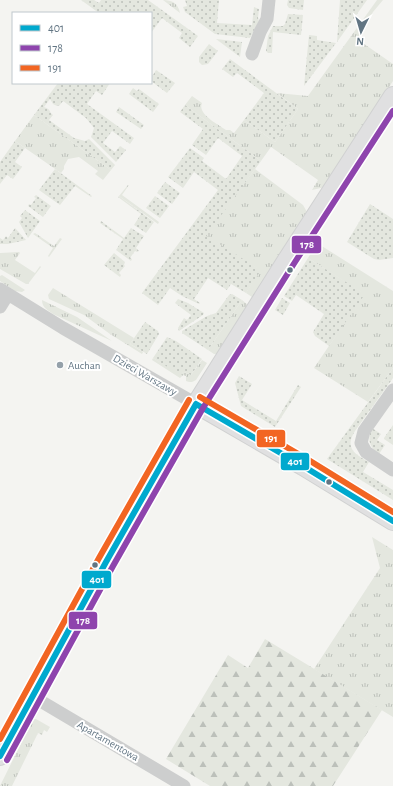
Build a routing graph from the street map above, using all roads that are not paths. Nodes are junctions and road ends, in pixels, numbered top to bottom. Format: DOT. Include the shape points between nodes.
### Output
graph roads {
  1 [pos="269,0"];
  2 [pos="252,54"];
  3 [pos="393,96"];
  4 [pos="4,292"];
  5 [pos="0,307"];
  6 [pos="393,390"];
  7 [pos="196,404"];
  8 [pos="393,470"];
  9 [pos="393,521"];
  10 [pos="32,696"];
  11 [pos="0,756"];
  12 [pos="184,786"];
  1 -- 2 [label="street" via="267,19"];
  3 -- 7 [label="street"];
  4 -- 5 [label="street"];
  4 -- 7 [label="street, Dzieci Warszawy"];
  6 -- 8 [label="street" via="364,430 361,443 366,452"];
  7 -- 9 [label="street, Dzieci Warszawy"];
  7 -- 10 [label="street"];
  10 -- 11 [label="street"];
  10 -- 12 [label="street, Apartamentowa"];
}
